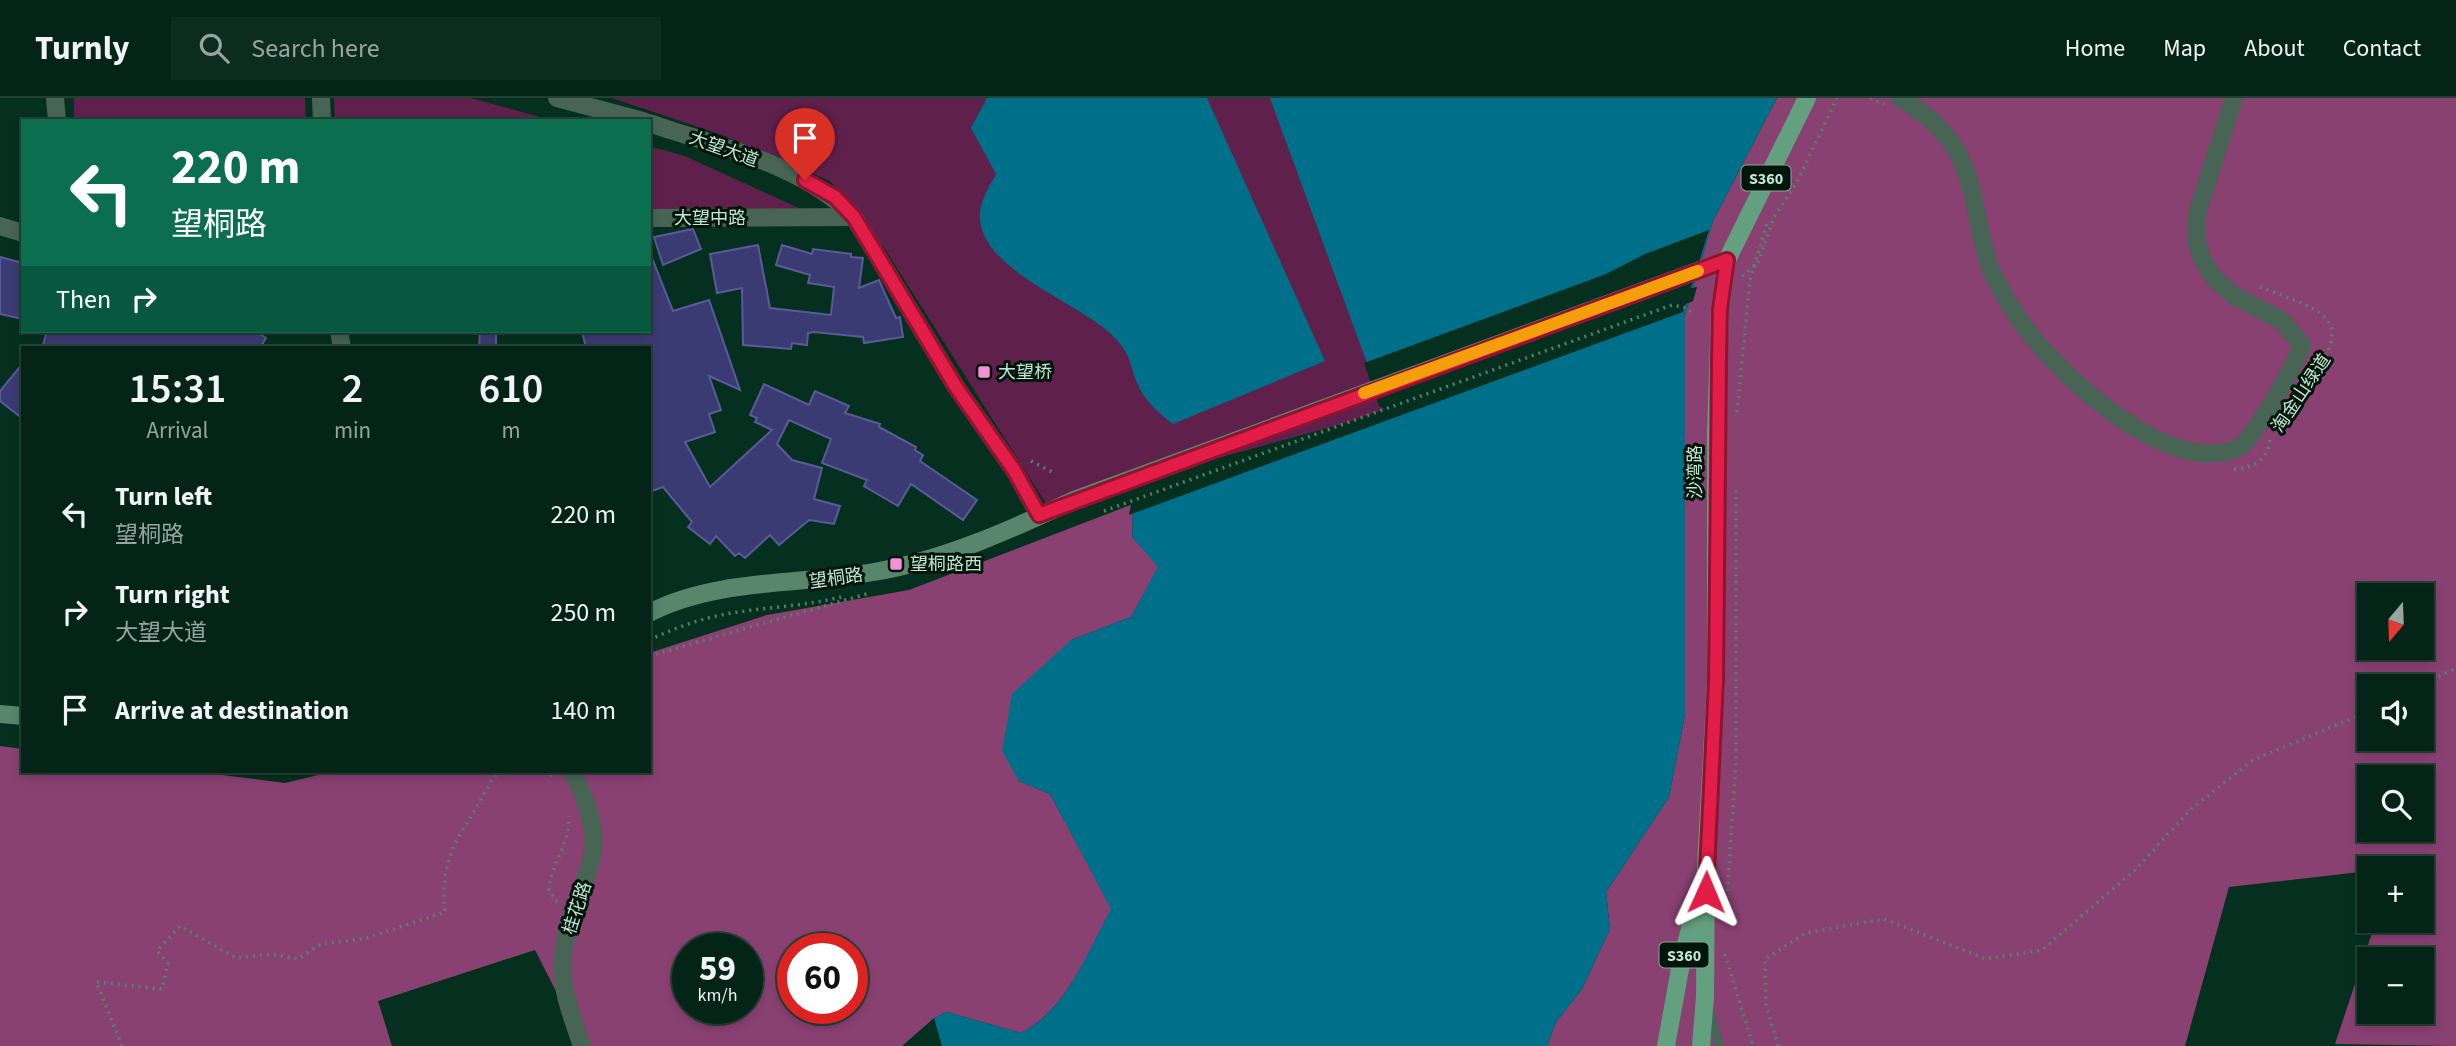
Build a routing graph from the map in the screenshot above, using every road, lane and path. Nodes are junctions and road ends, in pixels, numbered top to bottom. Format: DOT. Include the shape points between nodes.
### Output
graph roads {
  1 [pos="55,98"];
  2 [pos="321,98"];
  3 [pos="558,98"];
  4 [pos="1807,98"];
  5 [pos="1837,98"];
  6 [pos="1900,98"];
  7 [pos="2234,98"];
  8 [pos="57,119"];
  9 [pos="322,119"];
  10 [pos="636,119"];
  11 [pos="651,124"];
  12 [pos="1810,153"];
  13 [pos="1777,201"];
  14 [pos="854,217"];
  15 [pos="651,218"];
  16 [pos="0,226"];
  17 [pos="21,232"];
  18 [pos="1727,260"];
  19 [pos="2250,284"];
  20 [pos="1746,305"];
  21 [pos="1693,314"];
  22 [pos="2300,390"];
  23 [pos="2271,437"];
  24 [pos="1030,460"];
  25 [pos="2223,468"];
  26 [pos="1054,473"];
  27 [pos="1100,512"];
  28 [pos="1039,515"];
  29 [pos="651,612"];
  30 [pos="2456,668"];
  31 [pos="2434,679"];
  32 [pos="0,714"];
  33 [pos="21,716"];
  34 [pos="2357,716"];
  35 [pos="499,773"];
  36 [pos="546,773"];
  37 [pos="558,773"];
  38 [pos="572,773"];
  39 [pos="569,807"];
  40 [pos="1706,865"];
  41 [pos="561,905"];
  42 [pos="1705,997"];
  43 [pos="1721,1043"];
  44 [pos="122,1046"];
  45 [pos="582,1046"];
  46 [pos="1666,1046"];
  47 [pos="1701,1046"];
  48 [pos="1778,1046"];
  1 -- 8 [label="street"];
  2 -- 9 [label="street"];
  3 -- 10 [label="street"];
  4 -- 18 [label="main road, 沙湾路 / S360"];
  5 -- 12 [label="path"];
  6 -- 7 [label="street, 淘金山绿道" via="1926,114 1959,155 1990,266 2039,344 2122,420 2185,450 2218,452 2240,447 2254,433 2302,345 2282,321 2233,295 2215,279 2196,239 2197,215"];
  11 -- 14 [label="street, 大望大道" via="805,180 835,197"];
  13 -- 20 [label="path" via="1752,270"];
  14 -- 15 [label="street, 大望中路"];
  14 -- 28 [label="street, 大望大道"];
  16 -- 17 [label="street"];
  18 -- 28 [label="main road, 望桐路"];
  18 -- 40 [label="main road, 沙湾路 / S360" via="1720,323 1716,681"];
  19 -- 22 [label="path, 淘金山绿道" via="2313,307 2327,318 2334,334 2330,351"];
  21 -- 27 [label="path" via="1672,306"];
  23 -- 25 [label="path, 淘金山绿道" via="2264,457 2255,465"];
  24 -- 26 [label="path"];
  28 -- 29 [label="main road, 望桐路" via="944,555 877,572 698,595"];
  30 -- 31 [label="path"];
  32 -- 33 [label="main road"];
  34 -- 48 [label="path" via="2253,760 2191,809 2136,869 2042,950 1986,959 1884,919 1806,933 1765,959 1766,1004"];
  35 -- 44 [label="path" via="450,849 442,884 445,912 367,938 321,944 298,960 271,954 236,958 180,926 157,951 168,963 162,989 96,982"];
  36 -- 37 [label="path" via="559,778"];
  38 -- 45 [label="street, 桂花路" via="595,833 594,852 564,947 562,979"];
  39 -- 41 [label="path" via="570,835 549,890"];
  40 -- 42 [label="main road, 沙湾路 / S360"];
  40 -- 46 [label="main road, 沙湾路 / S360"];
  42 -- 43 [label="lane"];
  42 -- 47 [label="main road, 沙湾路 / S360"];
}
